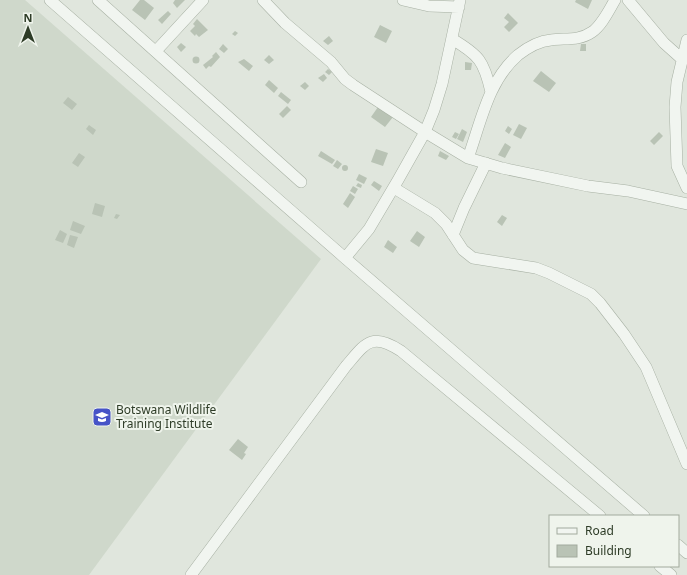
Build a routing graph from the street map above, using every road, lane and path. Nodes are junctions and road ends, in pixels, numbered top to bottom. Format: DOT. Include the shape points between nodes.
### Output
graph roads {
  1 [pos="50,0"];
  2 [pos="98,0"];
  3 [pos="203,0"];
  4 [pos="263,0"];
  5 [pos="403,0"];
  6 [pos="615,0"];
  7 [pos="628,0"];
  8 [pos="460,4"];
  9 [pos="452,39"];
  10 [pos="687,40"];
  11 [pos="156,51"];
  12 [pos="683,60"];
  13 [pos="491,92"];
  14 [pos="425,132"];
  15 [pos="468,158"];
  16 [pos="486,163"];
  17 [pos="301,182"];
  18 [pos="394,188"];
  19 [pos="687,188"];
  20 [pos="687,204"];
  21 [pos="453,235"];
  22 [pos="345,258"];
  23 [pos="687,464"];
  24 [pos="599,515"];
  25 [pos="643,515"];
  26 [pos="679,546"];
  27 [pos="687,553"];
  28 [pos="661,567"];
  29 [pos="191,575"];
  30 [pos="671,575"];
  1 -- 22 [label="street"];
  2 -- 11 [label="street"];
  3 -- 11 [label="street"];
  4 -- 14 [label="street" via="285,23 331,62 345,79"];
  5 -- 8 [label="street" via="429,6"];
  6 -- 13 [label="street" via="593,32 578,38 544,41 519,55 504,69"];
  7 -- 12 [label="street" via="664,44"];
  8 -- 9 [label="street"];
  9 -- 13 [label="street" via="480,59"];
  9 -- 14 [label="street" via="442,84"];
  10 -- 12 [label="street"];
  11 -- 17 [label="street"];
  12 -- 19 [label="street" via="677,82 676,145 677,166"];
  13 -- 15 [label="street"];
  14 -- 15 [label="street"];
  14 -- 18 [label="street"];
  15 -- 16 [label="street"];
  16 -- 20 [label="street" via="588,186 628,191"];
  16 -- 21 [label="street"];
  18 -- 21 [label="street" via="436,213"];
  18 -- 22 [label="street" via="369,229"];
  21 -- 23 [label="street" via="463,250 473,258 536,268 591,294 624,334 646,367"];
  22 -- 25 [label="street"];
  24 -- 29 [label="street" via="401,351 380,341 369,342 346,366"];
  26 -- 27 [label="street"];
  28 -- 30 [label="street"];
}
